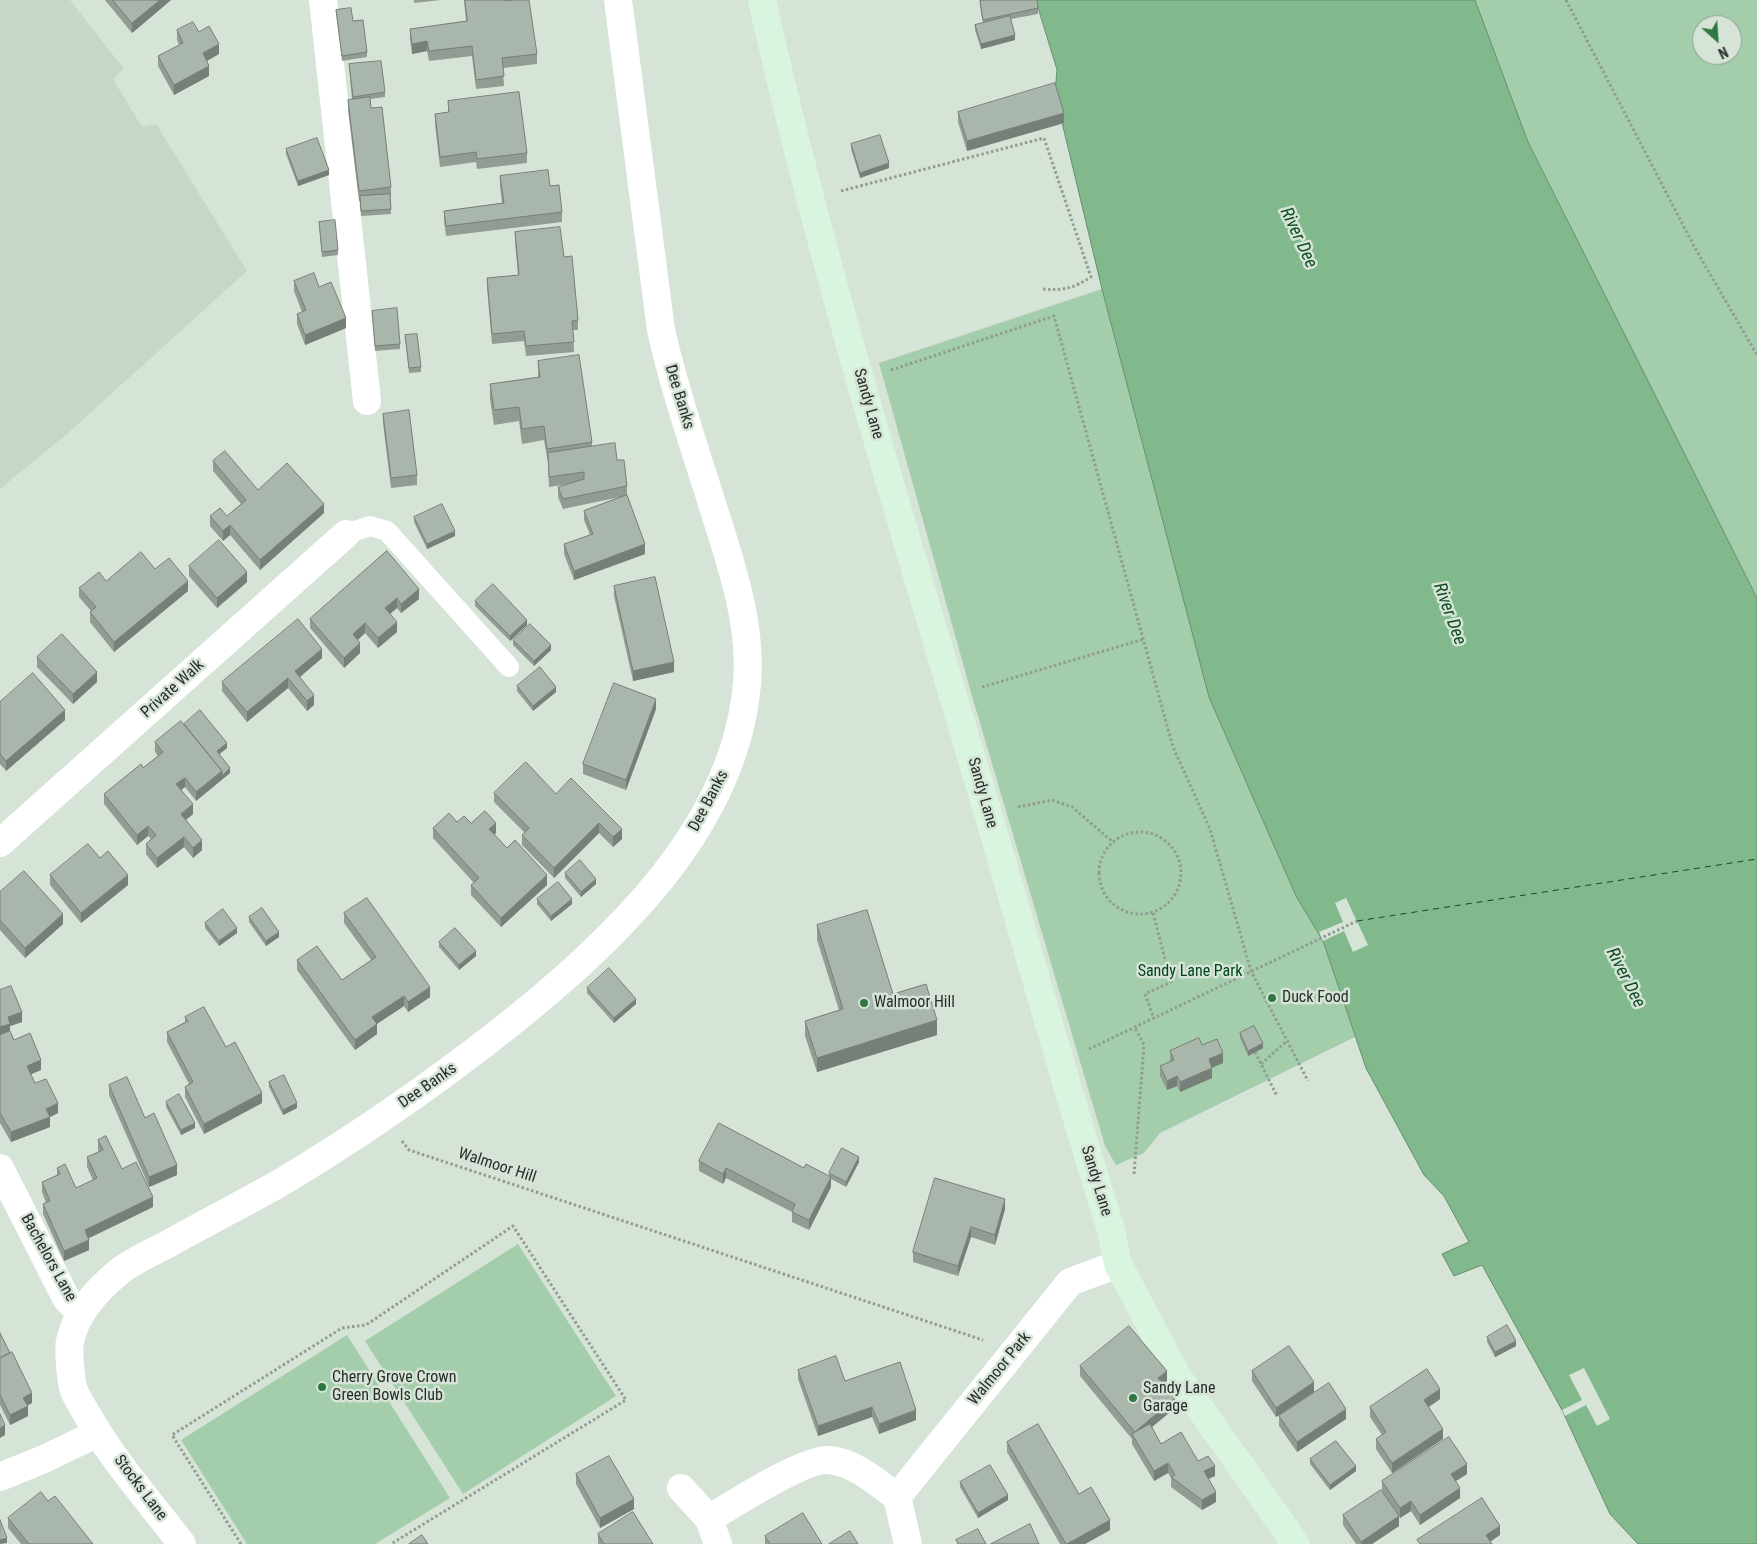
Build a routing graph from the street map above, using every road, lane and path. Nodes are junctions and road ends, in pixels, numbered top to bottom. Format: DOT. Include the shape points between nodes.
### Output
graph roads {
  1 [pos="323,0"];
  2 [pos="618,0"];
  3 [pos="762,0"];
  4 [pos="1566,0"];
  5 [pos="811,199"];
  6 [pos="1043,289"];
  7 [pos="1757,355"];
  8 [pos="861,380"];
  9 [pos="367,401"];
  10 [pos="346,534"];
  11 [pos="1144,639"];
  12 [pos="509,667"];
  13 [pos="953,696"];
  14 [pos="989,816"];
  15 [pos="1113,842"];
  16 [pos="0,843"];
  17 [pos="1153,913"];
  18 [pos="1357,921"];
  19 [pos="1251,971"];
  20 [pos="1154,1019"];
  21 [pos="1135,1028"];
  22 [pos="1287,1041"];
  23 [pos="1255,1052"];
  24 [pos="1062,1062"];
  25 [pos="1261,1064"];
  26 [pos="1308,1082"];
  27 [pos="1277,1096"];
  28 [pos="384,1117"];
  29 [pos="0,1168"];
  30 [pos="1134,1174"];
  31 [pos="1118,1264"];
  32 [pos="81,1314"];
  33 [pos="1015,1351"];
  34 [pos="98,1432"];
  35 [pos="0,1477"];
  36 [pos="681,1488"];
  37 [pos="897,1497"];
  38 [pos="709,1518"];
  39 [pos="182,1544"];
  40 [pos="241,1544"];
  41 [pos="391,1544"];
  42 [pos="718,1544"];
  43 [pos="908,1544"];
  44 [pos="1296,1544"];
  1 -- 9 [label="street"];
  2 -- 28 [label="street, Dee Banks" via="661,330 734,575 746,633 747,682 738,733 724,779 687,841 643,902 552,990 462,1062"];
  3 -- 5 [label="main road, Sandy Lane"];
  4 -- 7 [label="path" via="1696,248"];
  5 -- 6 [label="path" via="1044,138 1091,277 1062,291"];
  5 -- 8 [label="main road, Sandy Lane"];
  8 -- 11 [label="path" via="1054,316"];
  8 -- 13 [label="main road, Sandy Lane"];
  10 -- 12 [label="lane" via="370,526 387,531"];
  10 -- 16 [label="street, Private Walk"];
  11 -- 13 [label="path"];
  11 -- 19 [label="path" via="1173,747 1210,829"];
  13 -- 14 [label="main road, Sandy Lane"];
  14 -- 15 [label="path" via="1052,800 1072,807"];
  14 -- 24 [label="main road, Sandy Lane"];
  15 -- 17 [label="path" via="1100,862 1103,890 1122,910 1136,914"];
  15 -- 17 [label="path" via="1130,833 1144,832 1170,844 1178,856 1182,870 1180,884 1174,897"];
  17 -- 20 [label="path" via="1171,982 1145,994"];
  18 -- 19 [label="path"];
  19 -- 20 [label="path"];
  19 -- 22 [label="path"];
  20 -- 21 [label="path"];
  21 -- 24 [label="path"];
  21 -- 30 [label="path" via="1144,1045"];
  22 -- 25 [label="path"];
  22 -- 26 [label="path"];
  23 -- 25 [label="path"];
  24 -- 31 [label="main road, Sandy Lane"];
  25 -- 27 [label="path"];
  28 -- 32 [label="street, Dee Banks" via="279,1183 123,1268 99,1290"];
  28 -- 33 [label="path, Walmoor Hill" via="410,1150"];
  29 -- 32 [label="street, Bachelors Lane" via="66,1298"];
  31 -- 33 [label="street, Walmoor Park" via="1070,1282"];
  31 -- 44 [label="main road, Sandy Lane" via="1177,1376"];
  32 -- 34 [label="street, Bachelors Lane" via="70,1342 73,1389"];
  33 -- 37 [label="street, Walmoor Park"];
  34 -- 35 [label="street"];
  34 -- 39 [label="street, Stocks Lane"];
  36 -- 38 [label="street"];
  37 -- 38 [label="street" via="856,1467 828,1460 803,1466"];
  37 -- 43 [label="street"];
  38 -- 42 [label="street"];
  40 -- 41 [label="path" via="172,1436 342,1328 366,1325 513,1226 626,1400"];
}
